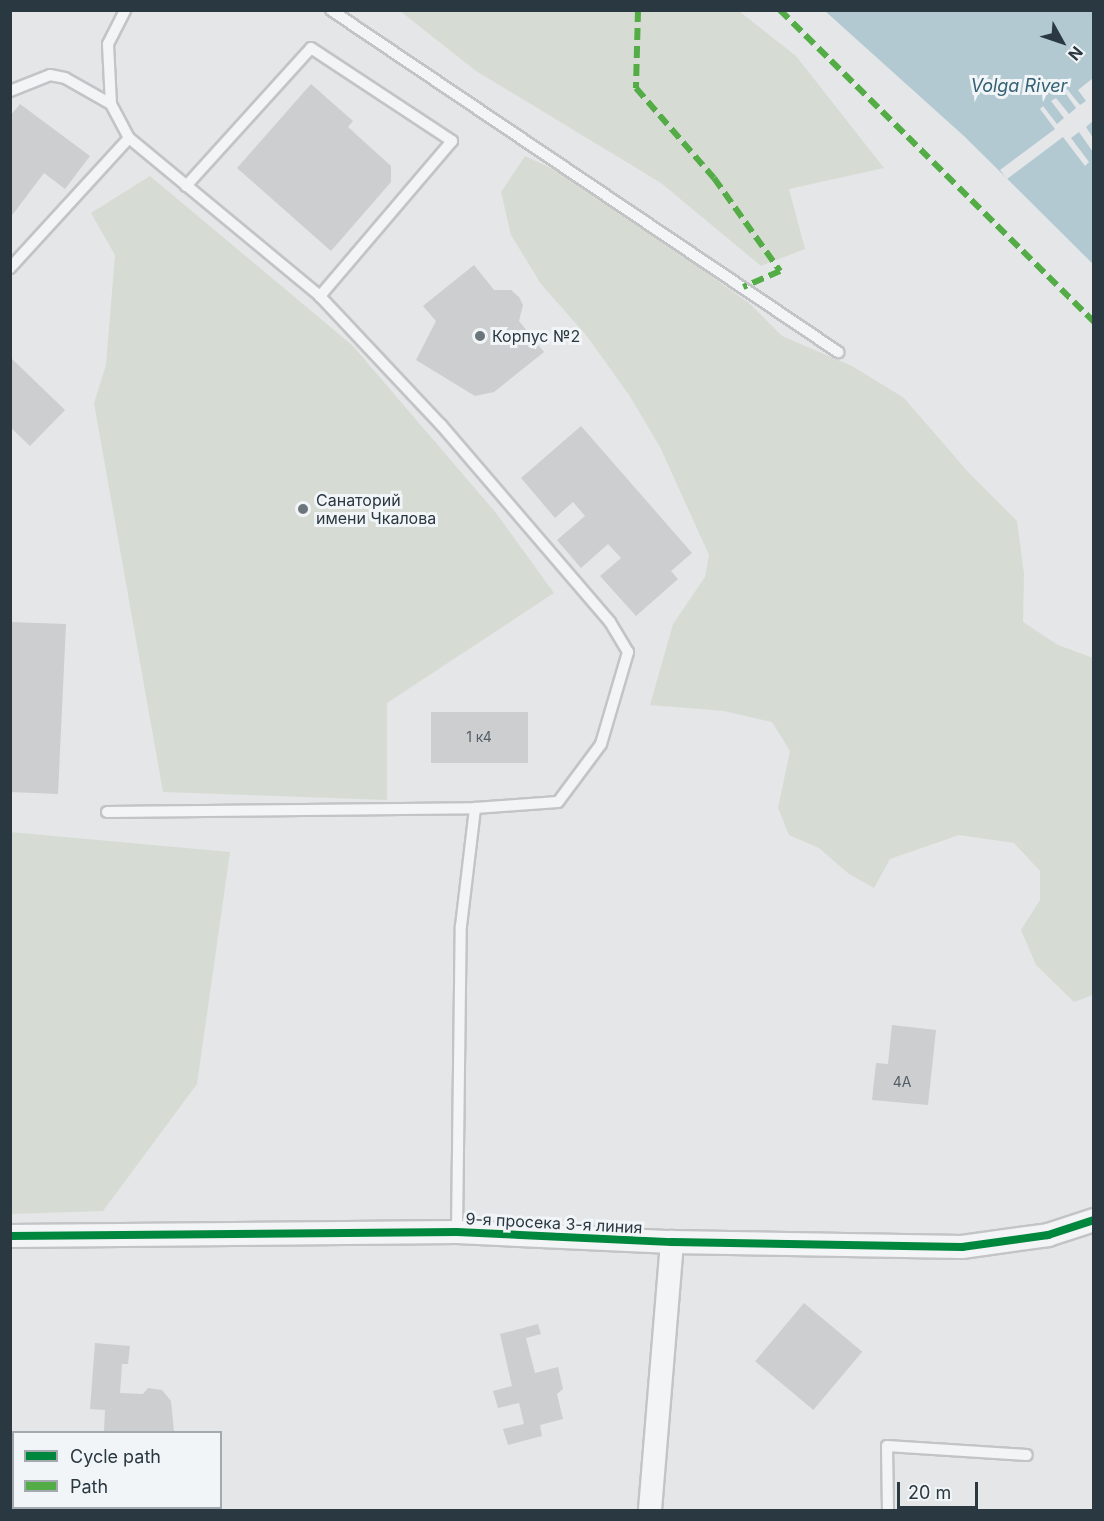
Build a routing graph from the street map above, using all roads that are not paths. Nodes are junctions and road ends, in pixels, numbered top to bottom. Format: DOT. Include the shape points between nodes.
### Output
graph roads {
  1 [pos="125,10"];
  2 [pos="331,10"];
  3 [pos="10,91"];
  4 [pos="111,104"];
  5 [pos="129,138"];
  6 [pos="186,186"];
  7 [pos="10,268"];
  8 [pos="320,296"];
  9 [pos="838,352"];
  10 [pos="475,808"];
  11 [pos="107,812"];
  12 [pos="1094,1220"];
  13 [pos="457,1232"];
  14 [pos="10,1236"];
  15 [pos="672,1242"];
  16 [pos="1027,1455"];
  17 [pos="650,1510"];
  18 [pos="888,1510"];
  1 -- 4 [label="lane" via="108,44"];
  2 -- 9 [label="lane"];
  3 -- 4 [label="lane" via="50,75 65,78"];
  4 -- 5 [label="lane"];
  5 -- 6 [label="lane"];
  5 -- 7 [label="lane"];
  6 -- 8 [label="lane"];
  6 -- 8 [label="lane" via="311,48 452,141"];
  8 -- 10 [label="lane" via="441,424 610,622 628,652 601,744 558,802"];
  10 -- 11 [label="lane"];
  10 -- 13 [label="lane" via="461,926"];
  12 -- 15 [label="street, 9-я просека 3-я линия" via="1048,1234 962,1246"];
  13 -- 14 [label="street, 9-я просека 3-я линия"];
  13 -- 15 [label="street, 9-я просека 3-я линия"];
  15 -- 17 [label="street"];
  16 -- 18 [label="lane" via="887,1446"];
}
